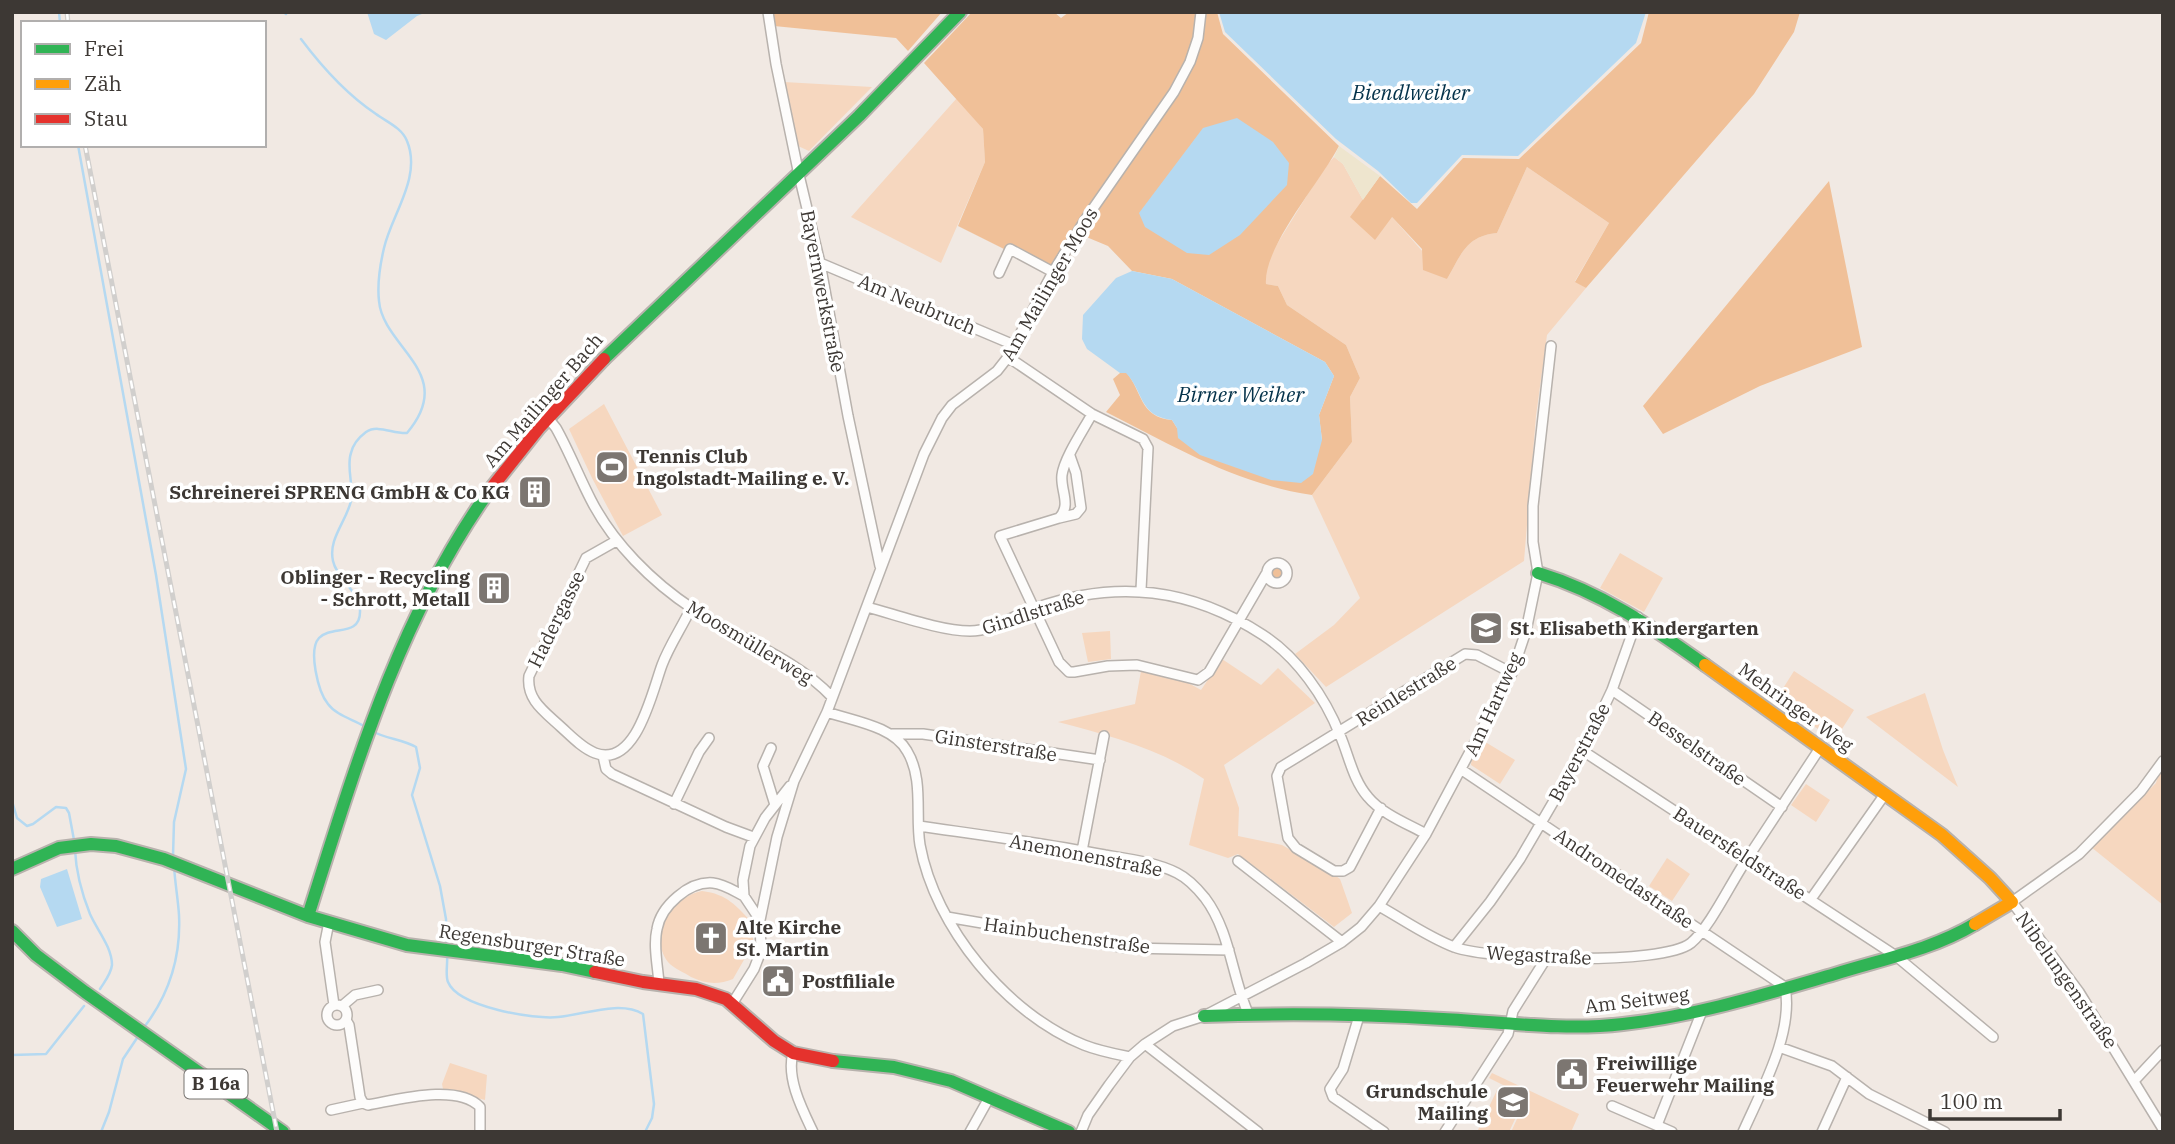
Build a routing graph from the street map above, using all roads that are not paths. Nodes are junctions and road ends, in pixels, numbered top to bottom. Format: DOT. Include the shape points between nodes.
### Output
graph roads {
  1 [pos="768,12"];
  2 [pos="960,12"];
  3 [pos="1201,12"];
  4 [pos="799,175"];
  5 [pos="820,264"];
  6 [pos="1053,272"];
  7 [pos="999,273"];
  8 [pos="1014,345"];
  9 [pos="1551,346"];
  10 [pos="1008,357"];
  11 [pos="1092,414"];
  12 [pos="548,418"];
  13 [pos="1070,456"];
  14 [pos="1059,518"];
  15 [pos="616,541"];
  16 [pos="880,569"];
  17 [pos="1538,573"];
  18 [pos="1266,574"];
  19 [pos="1141,590"];
  20 [pos="867,607"];
  21 [pos="691,608"];
  22 [pos="1034,608"];
  23 [pos="1638,617"];
  24 [pos="1239,620"];
  25 [pos="1512,673"];
  26 [pos="1612,690"];
  27 [pos="832,697"];
  28 [pos="827,712"];
  29 [pos="1339,732"];
  30 [pos="892,734"];
  31 [pos="1104,736"];
  32 [pos="709,738"];
  33 [pos="771,748"];
  34 [pos="1821,748"];
  35 [pos="1583,751"];
  36 [pos="603,755"];
  37 [pos="1100,760"];
  38 [pos="2163,761"];
  39 [pos="1462,770"];
  40 [pos="794,781"];
  41 [pos="1885,794"];
  42 [pos="674,804"];
  43 [pos="775,805"];
  44 [pos="1782,807"];
  45 [pos="1381,808"];
  46 [pos="1541,822"];
  47 [pos="919,826"];
  48 [pos="1426,834"];
  49 [pos="753,837"];
  50 [pos="777,837"];
  51 [pos="1082,851"];
  52 [pos="1747,858"];
  53 [pos="1238,861"];
  54 [pos="14,869"];
  55 [pos="744,896"];
  56 [pos="1811,899"];
  57 [pos="2012,902"];
  58 [pos="1379,906"];
  59 [pos="308,916"];
  60 [pos="947,917"];
  61 [pos="760,920"];
  62 [pos="328,922"];
  63 [pos="12,931"];
  64 [pos="1702,931"];
  65 [pos="1342,942"];
  66 [pos="12,943"];
  67 [pos="1454,947"];
  68 [pos="1229,950"];
  69 [pos="36,956"];
  70 [pos="1896,956"];
  71 [pos="1547,957"];
  72 [pos="659,984"];
  73 [pos="1785,987"];
  74 [pos="378,990"];
  75 [pos="1241,996"];
  76 [pos="733,1004"];
  77 [pos="338,1006"];
  78 [pos="1702,1011"];
  79 [pos="1248,1013"];
  80 [pos="1204,1016"];
  81 [pos="1359,1016"];
  82 [pos="346,1020"];
  83 [pos="1510,1023"];
  84 [pos="1993,1037"];
  85 [pos="1145,1044"];
  86 [pos="1779,1047"];
  87 [pos="2163,1050"];
  88 [pos="793,1053"];
  89 [pos="1130,1057"];
  90 [pos="1847,1077"];
  91 [pos="2134,1081"];
  92 [pos="989,1098"];
  93 [pos="363,1102"];
  94 [pos="1612,1105"];
  95 [pos="331,1110"];
  96 [pos="1657,1125"];
  97 [pos="2163,1129"];
  98 [pos="283,1132"];
  99 [pos="480,1132"];
  100 [pos="813,1132"];
  101 [pos="970,1132"];
  102 [pos="1069,1132"];
  103 [pos="1081,1132"];
  104 [pos="1258,1132"];
  105 [pos="1384,1132"];
  106 [pos="1445,1132"];
  107 [pos="1672,1132"];
  108 [pos="1743,1132"];
  109 [pos="1822,1132"];
  110 [pos="1945,1132"];
  1 -- 4 [label="street, Bayernwerkstraße"];
  2 -- 4 [label="street, Am Mailinger Bach"];
  3 -- 6 [label="street, Am Mailinger Moos" via="1190,62 1174,92"];
  4 -- 5 [label="street, Bayernwerkstraße"];
  4 -- 12 [label="street, Am Mailinger Bach" via="628,335"];
  5 -- 8 [label="street, Am Neubruch"];
  5 -- 16 [label="street, Bayernwerkstraße"];
  6 -- 7 [label="street" via="1010,249"];
  6 -- 8 [label="street, Am Mailinger Moos"];
  8 -- 10 [label="street, Am Mailinger Moos"];
  9 -- 17 [label="street, Am Hartweg" via="1533,506"];
  10 -- 11 [label="street"];
  10 -- 16 [label="street, Am Mailinger Moos" via="942,418 923,454"];
  11 -- 13 [label="street"];
  11 -- 19 [label="street" via="1143,439 1148,448"];
  12 -- 15 [label="street, Moosmüllerweg"];
  12 -- 59 [label="street, Am Mailinger Bach" via="466,523 408,626 337,817"];
  13 -- 14 [label="street" via="1062,474 1066,506"];
  13 -- 14 [label="street" via="1081,508"];
  14 -- 22 [label="street" via="1000,536"];
  15 -- 21 [label="street, Moosmüllerweg"];
  15 -- 36 [label="street, Hadergasse" via="593,553 581,566 528,685 534,701 565,730"];
  16 -- 20 [label="street, Am Mailinger Moos"];
  17 -- 23 [label="street, Mehringer Weg"];
  17 -- 25 [label="street, Am Hartweg"];
  18 -- 24 [label="street"];
  19 -- 22 [label="street, Gindlstraße" via="1070,597"];
  19 -- 24 [label="street, Gindlstraße" via="1189,599"];
  20 -- 22 [label="street, Gindlstraße" via="972,632"];
  20 -- 27 [label="street, Am Mailinger Moos"];
  21 -- 27 [label="street, Moosmüllerweg" via="817,681"];
  21 -- 36 [label="street" via="632,742 624,750"];
  22 -- 24 [label="street" via="1059,663 1069,672 1137,665 1192,680 1209,672"];
  23 -- 26 [label="street, Bayerstraße"];
  23 -- 34 [label="street, Mehringer Weg"];
  24 -- 29 [label="street, Gindlstraße" via="1290,658 1324,703"];
  25 -- 29 [label="street, Reinlestraße" via="1477,655 1465,654"];
  25 -- 39 [label="street, Am Hartweg"];
  26 -- 35 [label="street, Bayerstraße"];
  26 -- 44 [label="street, Besselstraße"];
  27 -- 28 [label="street, Am Mailinger Moos"];
  28 -- 30 [label="street, Ginsterstraße"];
  28 -- 40 [label="street, Am Mailinger Moos"];
  29 -- 45 [label="street, Gindlstraße" via="1358,783"];
  29 -- 45 [label="street" via="1281,767 1277,776 1288,838 1334,871 1343,871 1350,867"];
  30 -- 37 [label="street, Ginsterstraße" via="923,734"];
  30 -- 47 [label="street" via="907,750 915,771"];
  31 -- 37 [label="street"];
  32 -- 42 [label="street"];
  33 -- 43 [label="street" via="763,766"];
  34 -- 41 [label="street, Mehringer Weg"];
  34 -- 44 [label="street"];
  35 -- 46 [label="street, Bayerstraße"];
  35 -- 52 [label="street, Bauersfeldstraße"];
  36 -- 42 [label="street, Hadergasse" via="612,774"];
  37 -- 51 [label="street"];
  38 -- 57 [label="street, Nibelungenstraße" via="2141,791 2079,854"];
  39 -- 46 [label="street, Andromedastraße"];
  39 -- 48 [label="street, Am Hartweg"];
  40 -- 43 [label="street, Am Mailinger Moos"];
  40 -- 50 [label="street, Am Mailinger Moos"];
  41 -- 56 [label="street"];
  41 -- 57 [label="street, Mehringer Weg" via="1981,868"];
  42 -- 49 [label="street, Hadergasse"];
  43 -- 49 [label="street, Am Mailinger Moos"];
  44 -- 52 [label="street"];
  45 -- 48 [label="street, Gindlstraße"];
  46 -- 64 [label="street, Andromedastraße"];
  46 -- 67 [label="street, Bayerstraße" via="1490,902"];
  47 -- 51 [label="street, Anemonenstraße"];
  47 -- 60 [label="street" via="923,860"];
  48 -- 58 [label="street, Am Hartweg"];
  49 -- 50 [label="street" via="766,828"];
  49 -- 55 [label="street, Am Mailinger Moos"];
  50 -- 61 [label="street, Am Mailinger Moos"];
  51 -- 68 [label="street, Anemonenstraße" via="1157,865 1193,883 1207,901"];
  52 -- 56 [label="street, Bauersfeldstraße"];
  52 -- 64 [label="street"];
  53 -- 65 [label="street"];
  54 -- 59 [label="street, Regensburger Straße" via="60,848 116,846 187,867"];
  55 -- 61 [label="street, Am Mailinger Moos"];
  55 -- 72 [label="street" via="712,883 685,892 668,906 657,929"];
  56 -- 70 [label="street, Bauersfeldstraße"];
  57 -- 70 [label="street, Am Seitweg" via="1955,936"];
  57 -- 91 [label="street, Nibelungenstraße" via="2079,992"];
  58 -- 65 [label="street, Am Hartweg"];
  58 -- 67 [label="street, Wegastraße"];
  59 -- 62 [label="street, Regensburger Straße"];
  60 -- 68 [label="street, Hainbuchenstraße" via="1127,948"];
  60 -- 89 [label="street" via="979,966 1030,1012 1082,1044"];
  61 -- 76 [label="street, Am Mailinger Moos" via="761,951"];
  62 -- 72 [label="street, Regensburger Straße" via="430,949 562,965"];
  62 -- 77 [label="street" via="325,942"];
  63 -- 69 [label="street, B 16a"];
  64 -- 71 [label="street, Wegastraße" via="1689,944 1645,957"];
  64 -- 73 [label="street, Andromedastraße"];
  65 -- 75 [label="street, Am Hartweg"];
  66 -- 69 [label="street, B 16a"];
  67 -- 71 [label="street, Wegastraße"];
  68 -- 75 [label="street, Anemonenstraße"];
  69 -- 98 [label="street, B 16a"];
  70 -- 73 [label="street, Am Seitweg"];
  70 -- 84 [label="street, Bauersfeldstraße"];
  71 -- 83 [label="street"];
  72 -- 76 [label="street, Regensburger Straße" via="708,992"];
  73 -- 78 [label="street, Am Seitweg"];
  73 -- 86 [label="street"];
  74 -- 77 [label="street" via="355,995"];
  75 -- 79 [label="street, Anemonenstraße"];
  75 -- 80 [label="street, Am Hartweg"];
  76 -- 88 [label="street, Regensburger Straße"];
  77 -- 82 [label="street" via="347,1012"];
  77 -- 82 [label="street" via="328,1010 328,1021 338,1026"];
  78 -- 83 [label="street, Am Seitweg" via="1614,1026"];
  78 -- 96 [label="street"];
  79 -- 80 [label="street, Am Seitweg"];
  79 -- 81 [label="street, Am Seitweg"];
  80 -- 85 [label="street, Am Hartweg" via="1173,1026"];
  81 -- 83 [label="street, Am Seitweg"];
  81 -- 105 [label="street" via="1343,1069 1330,1089 1334,1097"];
  82 -- 93 [label="street"];
  83 -- 106 [label="street" via="1508,1034"];
  85 -- 89 [label="street, Am Hartweg"];
  85 -- 104 [label="street"];
  86 -- 90 [label="street" via="1832,1066"];
  86 -- 108 [label="street"];
  87 -- 91 [label="street"];
  88 -- 92 [label="street, Regensburger Straße" via="930,1075"];
  88 -- 100 [label="street" via="794,1083"];
  89 -- 103 [label="street, Am Hartweg"];
  90 -- 109 [label="street"];
  90 -- 110 [label="street" via="1869,1094"];
  91 -- 97 [label="street, Nibelungenstraße"];
  92 -- 101 [label="street"];
  92 -- 102 [label="street, Regensburger Straße"];
  93 -- 95 [label="street"];
  93 -- 99 [label="street" via="434,1095 475,1102 480,1107"];
  94 -- 96 [label="street"];
  96 -- 107 [label="street"];
}
